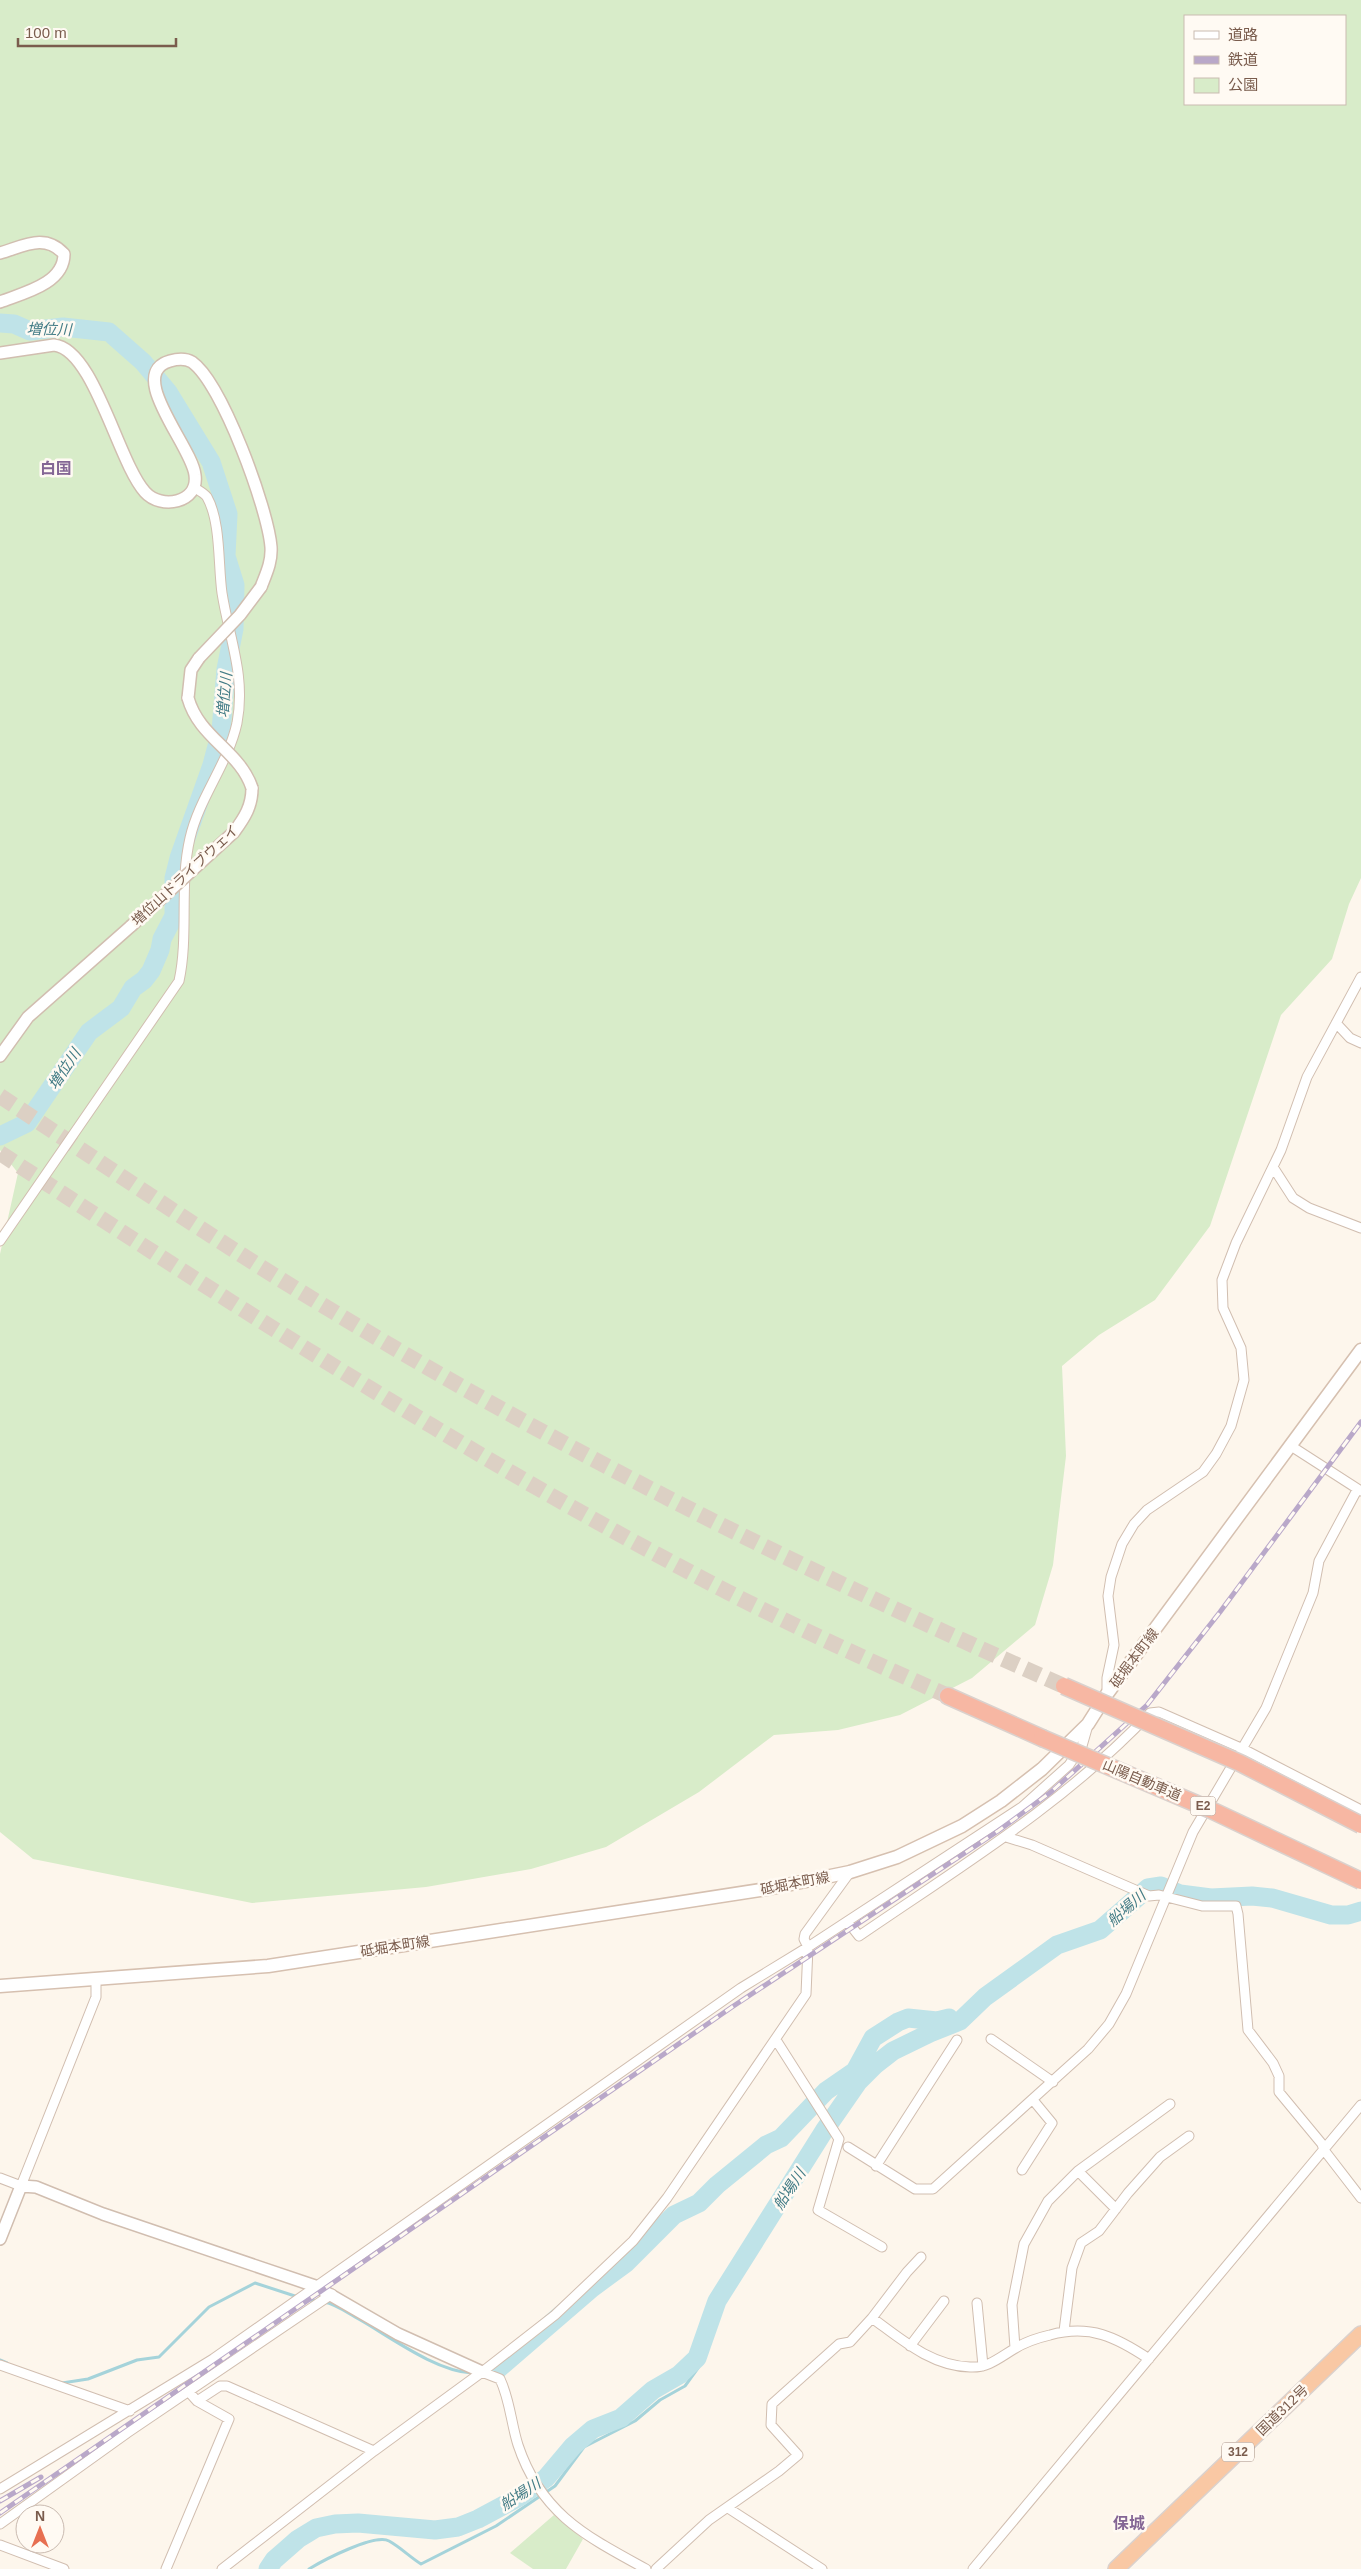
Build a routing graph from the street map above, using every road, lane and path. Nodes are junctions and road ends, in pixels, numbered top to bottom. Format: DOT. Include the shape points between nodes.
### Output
graph roads {
  1 [pos="0,253"];
  2 [pos="0,302"];
  3 [pos="0,353"];
  4 [pos="195,488"];
  5 [pos="1361,977"];
  6 [pos="1336,1023"];
  7 [pos="1361,1043"];
  8 [pos="0,1056"];
  9 [pos="1273,1167"];
  10 [pos="1361,1228"];
  11 [pos="0,1241"];
  12 [pos="1361,1350"];
  13 [pos="1291,1446"];
  14 [pos="1359,1490"];
  15 [pos="1064,1686"];
  16 [pos="1107,1694"];
  17 [pos="948,1696"];
  18 [pos="1088,1724"];
  19 [pos="1240,1748"];
  20 [pos="1361,1810"];
  21 [pos="1361,1825"];
  22 [pos="1006,1837"];
  23 [pos="850,1872"];
  24 [pos="1361,1881"];
  25 [pos="1167,1898"];
  26 [pos="848,1922"];
  27 [pos="808,1948"];
  28 [pos="96,1979"];
  29 [pos="0,1986"];
  30 [pos="991,2039"];
  31 [pos="776,2040"];
  32 [pos="957,2040"];
  33 [pos="1053,2082"];
  34 [pos="1032,2100"];
  35 [pos="1170,2104"];
  36 [pos="1361,2106"];
  37 [pos="1189,2136"];
  38 [pos="848,2147"];
  39 [pos="1324,2150"];
  40 [pos="876,2166"];
  41 [pos="1022,2170"];
  42 [pos="1078,2171"];
  43 [pos="0,2178"];
  44 [pos="20,2186"];
  45 [pos="1361,2198"];
  46 [pos="1116,2209"];
  47 [pos="0,2239"];
  48 [pos="882,2247"];
  49 [pos="922,2257"];
  50 [pos="315,2286"];
  51 [pos="332,2294"];
  52 [pos="944,2301"];
  53 [pos="978,2303"];
  54 [pos="872,2318"];
  55 [pos="1064,2331"];
  56 [pos="1361,2334"];
  57 [pos="910,2346"];
  58 [pos="1015,2348"];
  59 [pos="1149,2360"];
  60 [pos="0,2365"];
  61 [pos="983,2366"];
  62 [pos="482,2372"];
  63 [pos="189,2392"];
  64 [pos="197,2401"];
  65 [pos="130,2411"];
  66 [pos="374,2451"];
  67 [pos="0,2489"];
  68 [pos="728,2508"];
  69 [pos="0,2524"];
  70 [pos="0,2545"];
  71 [pos="41,2565"];
  72 [pos="64,2569"];
  73 [pos="166,2569"];
  74 [pos="222,2569"];
  75 [pos="646,2569"];
  76 [pos="656,2569"];
  77 [pos="822,2569"];
  78 [pos="973,2569"];
  79 [pos="1116,2569"];
  1 -- 2 [label="street" via="47,242 64,254 64,265 58,274 39,286"];
  3 -- 4 [label="street" via="63,346 72,353 93,385 145,492 156,501 169,503 181,500"];
  4 -- 8 [label="street, 増位山ドライブウェイ, bridge" via="192,463 153,386 155,372 163,363 177,358 190,361 203,372 220,400 256,484 272,549 270,565 261,587 246,608 199,658 189,675 188,698 192,713 248,777 252,802 234,832 28,1017"];
  4 -- 11 [label="street" via="206,495 217,533 222,594 236,652 240,686 237,724 220,772 197,815 190,839 184,894 184,960 179,981"];
  5 -- 6 [label="street"];
  6 -- 7 [label="street" via="1350,1038"];
  6 -- 9 [label="street" via="1307,1077"];
  9 -- 10 [label="street" via="1293,1198 1309,1208"];
  9 -- 16 [label="street" via="1222,1280 1224,1308 1241,1348 1244,1380 1231,1426 1203,1472 1147,1510 1122,1544 1108,1596 1114,1645"];
  12 -- 13 [label="main road, 砥堀本町線"];
  13 -- 14 [label="street"];
  13 -- 16 [label="main road, 砥堀本町線"];
  14 -- 19 [label="street" via="1320,1561 1313,1593 1266,1708"];
  15 -- 21 [label="highway, bridge" via="1240,1763"];
  16 -- 18 [label="main road, 砥堀本町線"];
  17 -- 24 [label="highway, 山陽自動車道 / E2, bridge" via="1211,1810"];
  18 -- 23 [label="main road, 砥堀本町線" via="1042,1769 962,1826 897,1857"];
  18 -- 26 [label="street" via="1082,1746 1058,1778 1022,1807"];
  19 -- 20 [label="street"];
  19 -- 22 [label="street" via="1159,1712 1150,1713 1082,1779"];
  19 -- 25 [label="street" via="1193,1832"];
  22 -- 25 [label="street" via="1149,1896"];
  22 -- 26 [label="street" via="859,1936"];
  23 -- 27 [label="street" via="805,1934"];
  23 -- 28 [label="main road, 砥堀本町線" via="766,1889 268,1966"];
  25 -- 33 [label="street" via="1126,1994 1109,2024"];
  25 -- 39 [label="street" via="1202,1906 1236,1906 1248,2030 1273,2063 1279,2076 1279,2092"];
  26 -- 27 [label="street"];
  27 -- 31 [label="street" via="806,1994"];
  27 -- 50 [label="street" via="733,1993"];
  28 -- 29 [label="main road, 砥堀本町線"];
  28 -- 44 [label="street" via="96,1996"];
  30 -- 33 [label="street"];
  31 -- 48 [label="street" via="839,2139 818,2210"];
  31 -- 62 [label="street" via="667,2198 633,2241 554,2314"];
  32 -- 40 [label="street"];
  33 -- 34 [label="street"];
  34 -- 40 [label="street" via="933,2188 916,2189"];
  34 -- 41 [label="street" via="1052,2123"];
  35 -- 42 [label="street"];
  36 -- 39 [label="street"];
  37 -- 46 [label="street" via="1160,2156"];
  38 -- 40 [label="street"];
  39 -- 45 [label="street"];
  39 -- 59 [label="street"];
  42 -- 46 [label="street"];
  42 -- 58 [label="street" via="1048,2201 1026,2236 1012,2305"];
  43 -- 44 [label="street"];
  44 -- 47 [label="street"];
  44 -- 50 [label="street" via="36,2187 103,2214"];
  46 -- 55 [label="street" via="1096,2234 1084,2240 1078,2248 1072,2268"];
  49 -- 54 [label="street"];
  50 -- 51 [label="street"];
  50 -- 65 [label="street" via="213,2359"];
  51 -- 62 [label="street" via="398,2334"];
  51 -- 63 [label="street"];
  52 -- 57 [label="street"];
  53 -- 61 [label="street"];
  54 -- 57 [label="street"];
  54 -- 68 [label="street" via="850,2342 839,2344 772,2404 771,2425 798,2455"];
  55 -- 58 [label="street"];
  55 -- 59 [label="street" via="1090,2331 1107,2336"];
  56 -- 79 [label="highway, 国道312号 / 312"];
  57 -- 61 [label="street" via="947,2364"];
  58 -- 61 [label="street"];
  59 -- 78 [label="street"];
  60 -- 65 [label="street"];
  62 -- 66 [label="street"];
  62 -- 75 [label="street" via="500,2380 504,2387 518,2446 548,2502 590,2538"];
  63 -- 64 [label="street"];
  63 -- 69 [label="street"];
  64 -- 66 [label="street" via="220,2386 227,2386"];
  64 -- 73 [label="street" via="229,2419"];
  65 -- 67 [label="street"];
  66 -- 74 [label="street"];
  68 -- 76 [label="street" via="689,2536"];
  68 -- 77 [label="street"];
  70 -- 71 [label="street"];
  71 -- 72 [label="street"];
}
